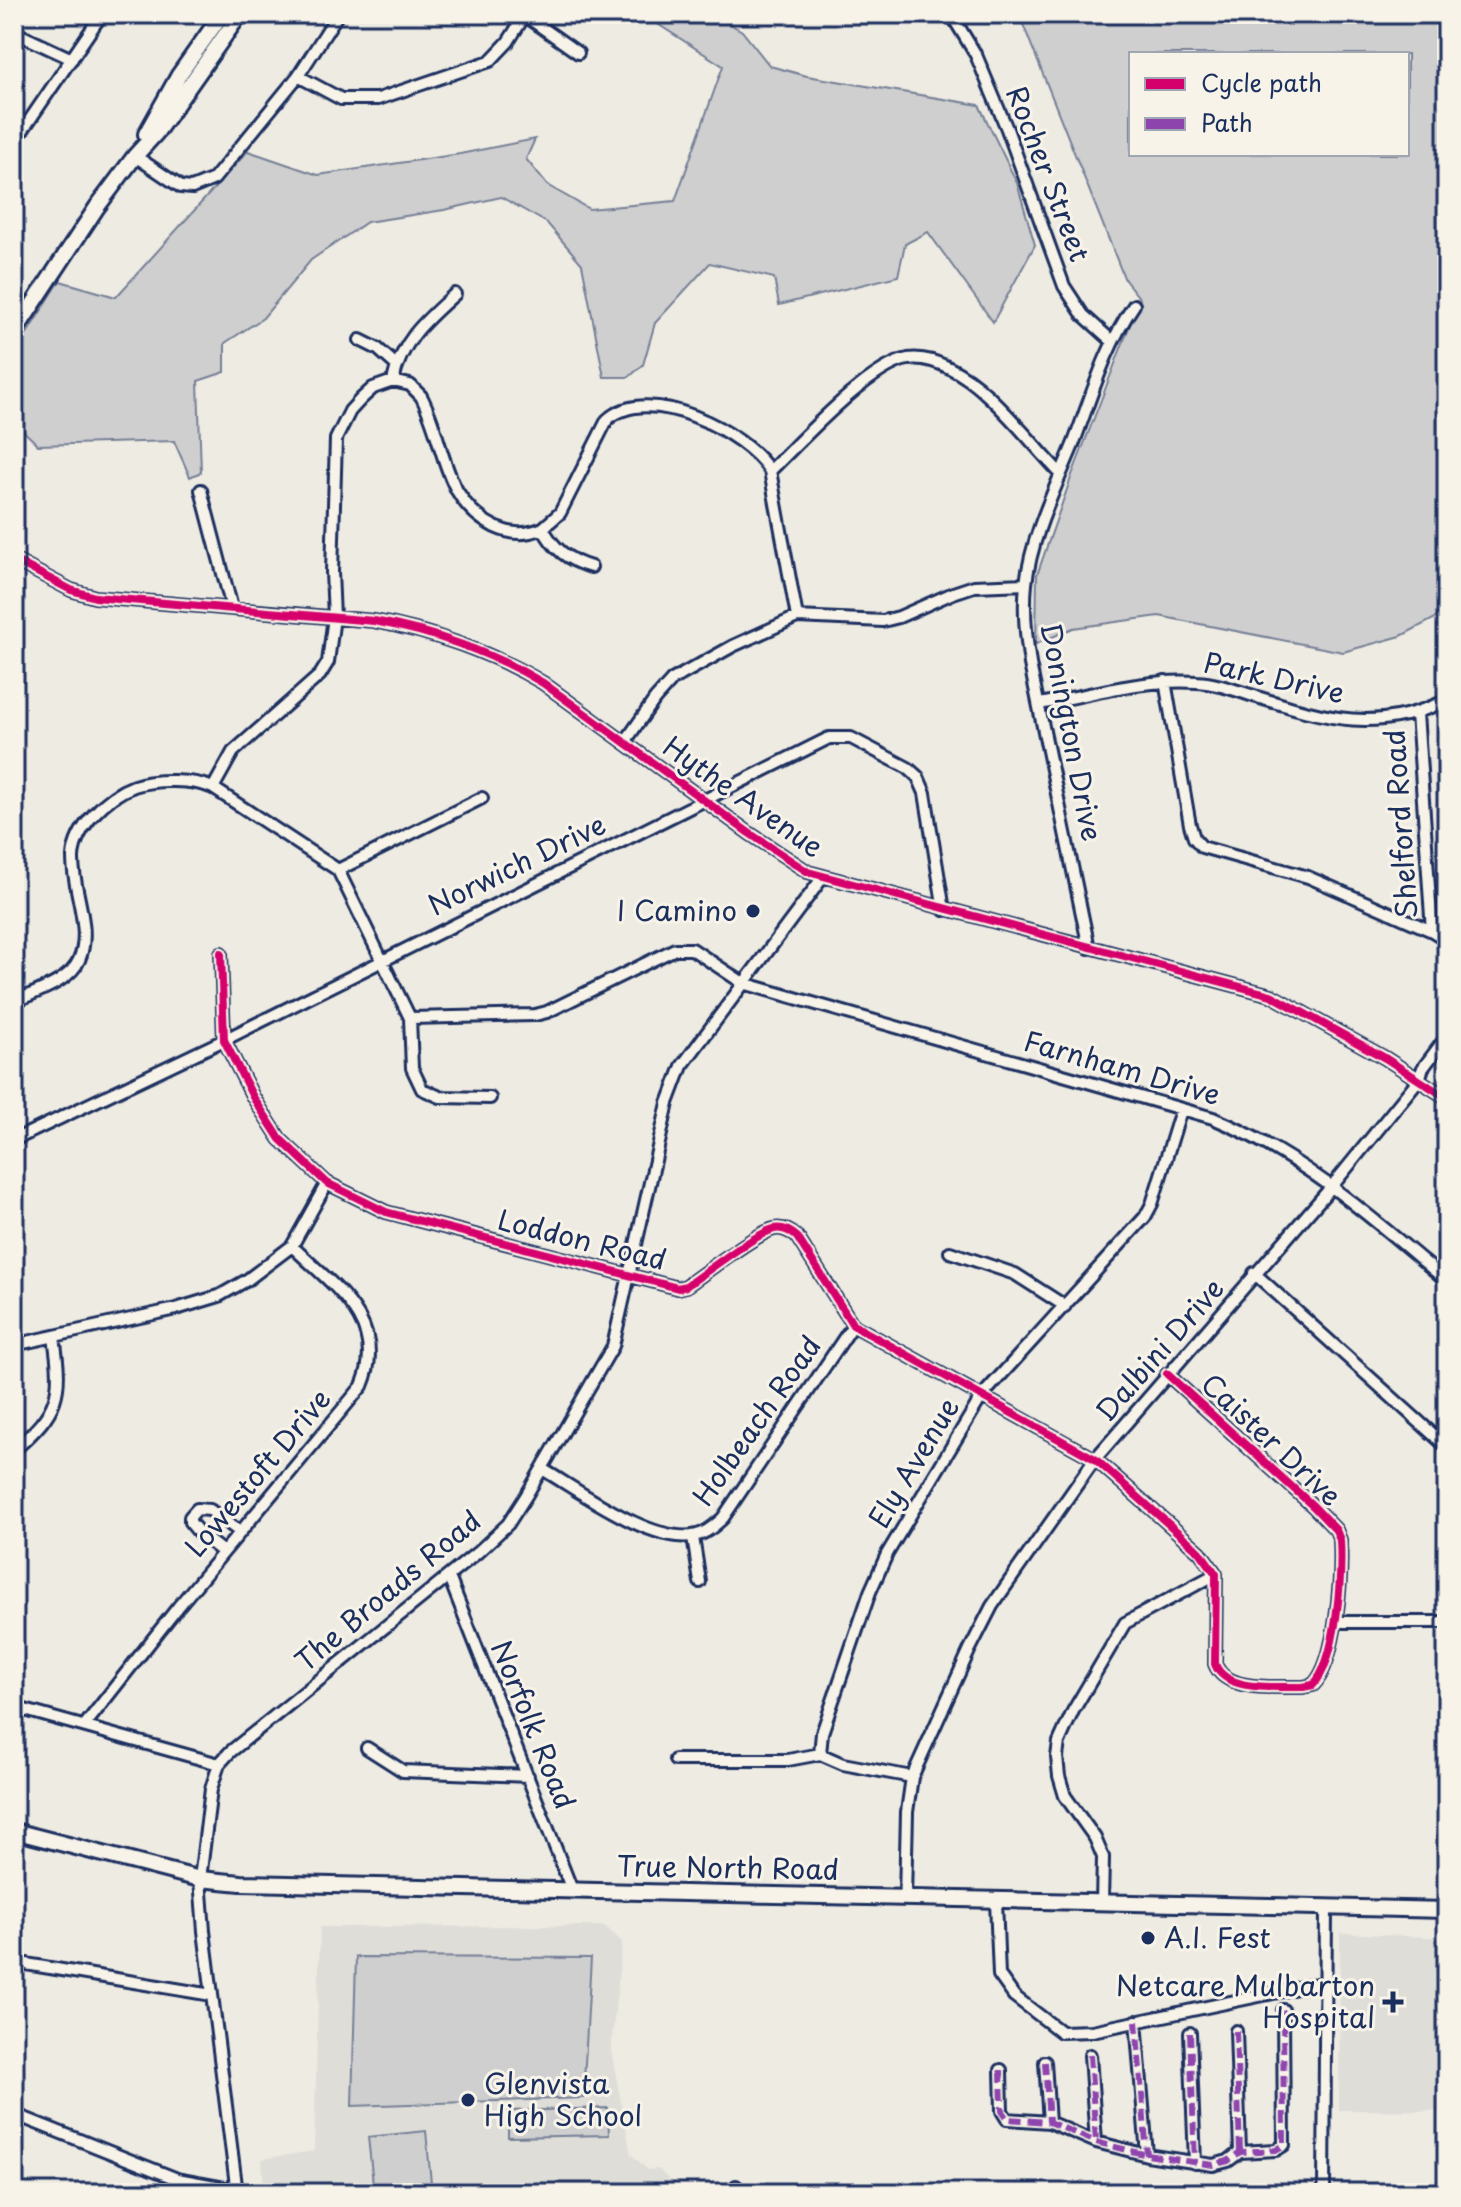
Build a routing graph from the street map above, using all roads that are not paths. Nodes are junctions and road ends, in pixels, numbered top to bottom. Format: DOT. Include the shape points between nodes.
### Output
graph roads {
  1 [pos="102,14"];
  2 [pos="222,14"];
  3 [pos="240,14"];
  4 [pos="338,14"];
  5 [pos="951,14"];
  6 [pos="524,15"];
  7 [pos="14,32"];
  8 [pos="578,53"];
  9 [pos="72,59"];
  10 [pos="298,76"];
  11 [pos="14,143"];
  12 [pos="135,156"];
  13 [pos="455,294"];
  14 [pos="1134,305"];
  15 [pos="14,333"];
  16 [pos="360,340"];
  17 [pos="1112,341"];
  18 [pos="396,365"];
  19 [pos="393,381"];
  20 [pos="770,471"];
  21 [pos="1061,474"];
  22 [pos="201,490"];
  23 [pos="543,528"];
  24 [pos="18,562"];
  25 [pos="591,567"];
  26 [pos="14,577"];
  27 [pos="1026,584"];
  28 [pos="232,608"];
  29 [pos="334,617"];
  30 [pos="797,617"];
  31 [pos="1165,681"];
  32 [pos="1447,700"];
  33 [pos="1039,704"];
  34 [pos="1417,713"];
  35 [pos="625,742"];
  36 [pos="213,788"];
  37 [pos="482,798"];
  38 [pos="703,800"];
  39 [pos="338,870"];
  40 [pos="823,877"];
  41 [pos="944,910"];
  42 [pos="1432,931"];
  43 [pos="1447,940"];
  44 [pos="1089,948"];
  45 [pos="221,953"];
  46 [pos="382,959"];
  47 [pos="743,983"];
  48 [pos="14,1002"];
  49 [pos="410,1018"];
  50 [pos="1447,1036"];
  51 [pos="224,1040"];
  52 [pos="1419,1079"];
  53 [pos="490,1098"];
  54 [pos="1447,1098"];
  55 [pos="1181,1110"];
  56 [pos="14,1140"];
  57 [pos="327,1183"];
  58 [pos="1333,1185"];
  59 [pos="292,1246"];
  60 [pos="950,1252"];
  61 [pos="1254,1273"];
  62 [pos="629,1276"];
  63 [pos="1447,1281"];
  64 [pos="1065,1306"];
  65 [pos="853,1325"];
  66 [pos="54,1337"];
  67 [pos="14,1345"];
  68 [pos="1167,1374"];
  69 [pos="982,1396"];
  70 [pos="1447,1447"];
  71 [pos="14,1450"];
  72 [pos="1095,1459"];
  73 [pos="542,1469"];
  74 [pos="240,1532"];
  75 [pos="693,1537"];
  76 [pos="223,1552"];
  77 [pos="1216,1574"];
  78 [pos="449,1577"];
  79 [pos="700,1582"];
  80 [pos="1336,1622"];
  81 [pos="1447,1622"];
  82 [pos="14,1707"];
  83 [pos="85,1725"];
  84 [pos="367,1748"];
  85 [pos="820,1754"];
  86 [pos="675,1760"];
  87 [pos="219,1764"];
  88 [pos="528,1776"];
  89 [pos="912,1777"];
  90 [pos="14,1831"];
  91 [pos="200,1879"];
  92 [pos="572,1890"];
  93 [pos="905,1898"];
  94 [pos="996,1901"];
  95 [pos="1102,1903"];
  96 [pos="1326,1908"];
  97 [pos="1447,1910"];
  98 [pos="14,1962"];
  99 [pos="1326,1982"];
  100 [pos="212,1995"];
  101 [pos="1283,2010"];
  102 [pos="1136,2021"];
  103 [pos="1236,2031"];
  104 [pos="1190,2033"];
  105 [pos="1090,2055"];
  106 [pos="1045,2062"];
  107 [pos="1001,2070"];
  108 [pos="14,2114"];
  109 [pos="1049,2122"];
  110 [pos="1096,2142"];
  111 [pos="1240,2152"];
  112 [pos="1147,2155"];
  113 [pos="1195,2163"];
  114 [pos="237,2192"];
  115 [pos="1324,2193"];
  1 -- 9 [label="street"];
  2 -- 12 [label="main road" via="179,75"];
  3 -- 12 [label="main road"];
  4 -- 10 [label="street"];
  5 -- 17 [label="street, Rocher Street" via="976,55 1064,286 1083,315"];
  6 -- 8 [label="street"];
  6 -- 10 [label="street" via="490,61 378,99 341,99"];
  7 -- 9 [label="street"];
  9 -- 11 [label="street"];
  10 -- 12 [label="street" via="209,183 181,187"];
  12 -- 15 [label="main road"];
  13 -- 18 [label="street" via="408,341"];
  14 -- 17 [label="street, Donington Drive"];
  16 -- 18 [label="street"];
  17 -- 21 [label="street, Donington Drive"];
  18 -- 19 [label="street"];
  19 -- 23 [label="street" via="410,385 421,396 453,488 476,515 514,533"];
  19 -- 29 [label="street" via="361,399 336,439"];
  20 -- 21 [label="street" via="860,387 910,359 943,365 972,382"];
  20 -- 23 [label="street" via="735,437 696,418 673,409 632,407 607,420 560,513"];
  20 -- 30 [label="street"];
  21 -- 27 [label="street, Donington Drive"];
  22 -- 28 [label="street"];
  23 -- 25 [label="street" via="556,548"];
  24 -- 26 [label="street"];
  24 -- 28 [label="street, Hythe Avenue" via="95,597"];
  27 -- 30 [label="street" via="974,586 883,621"];
  27 -- 33 [label="street, Donington Drive" via="1026,640"];
  28 -- 29 [label="street, Hythe Avenue"];
  29 -- 35 [label="street, Hythe Avenue" via="398,625 506,664 543,683"];
  29 -- 36 [label="street" via="328,662 320,675 233,752"];
  30 -- 35 [label="street" via="672,680"];
  31 -- 33 [label="street, Park Drive"];
  31 -- 34 [label="street, Park Drive" via="1211,683 1347,721"];
  31 -- 42 [label="street" via="1190,825 1202,847 1308,877"];
  32 -- 34 [label="street, Park Drive"];
  33 -- 44 [label="street, Donington Drive"];
  34 -- 42 [label="street, Shelford Road"];
  35 -- 38 [label="street, Hythe Avenue"];
  36 -- 39 [label="street"];
  36 -- 48 [label="street" via="193,783 135,786 92,817 74,854 80,958 61,979"];
  37 -- 39 [label="street"];
  38 -- 40 [label="street, Hythe Avenue" via="774,851"];
  38 -- 41 [label="street, Norwich Drive" via="826,739 856,740 908,768 922,783"];
  38 -- 46 [label="street, Norwich Drive"];
  39 -- 46 [label="street"];
  40 -- 41 [label="street, Hythe Avenue"];
  40 -- 47 [label="street, The Broads Road"];
  41 -- 44 [label="street, Hythe Avenue"];
  42 -- 43 [label="street"];
  44 -- 52 [label="street, Hythe Avenue" via="1284,1001"];
  45 -- 51 [label="street, Loddon Road"];
  46 -- 49 [label="street"];
  46 -- 51 [label="street, Norwich Drive"];
  47 -- 49 [label="street, Farnham Drive" via="697,951 680,947 547,1012"];
  47 -- 55 [label="street, Farnham Drive"];
  47 -- 62 [label="street, The Broads Road" via="674,1083"];
  49 -- 53 [label="street" via="412,1068 422,1089 440,1097"];
  50 -- 52 [label="street, Dalbini Drive"];
  51 -- 56 [label="street, Norwich Drive"];
  51 -- 57 [label="street, Loddon Road" via="280,1139"];
  52 -- 54 [label="street, Hythe Avenue"];
  52 -- 58 [label="street, Dalbini Drive"];
  55 -- 58 [label="street, Farnham Drive" via="1242,1130"];
  55 -- 64 [label="street, Ely Avenue" via="1145,1217"];
  57 -- 59 [label="street"];
  57 -- 62 [label="street, Loddon Road" via="386,1212"];
  58 -- 61 [label="street, Dalbini Drive"];
  58 -- 63 [label="street, Farnham Drive"];
  59 -- 66 [label="street" via="247,1280 200,1303"];
  59 -- 74 [label="street, Lowestoft Drive" via="360,1315 370,1354 368,1371 362,1386"];
  60 -- 64 [label="street" via="1015,1274"];
  61 -- 68 [label="street, Dalbini Drive"];
  61 -- 70 [label="street"];
  62 -- 65 [label="street, Loddon Road" via="686,1286 763,1233 780,1228 797,1237"];
  62 -- 73 [label="street, The Broads Road" via="613,1346"];
  64 -- 69 [label="street, Ely Avenue"];
  65 -- 69 [label="street, Loddon Road"];
  65 -- 75 [label="street, Holbeach Road" via="723,1518"];
  66 -- 67 [label="street"];
  66 -- 71 [label="street" via="59,1389 46,1418"];
  68 -- 72 [label="street, Dalbini Drive"];
  68 -- 80 [label="street, Caister Drive" via="1336,1530 1341,1551"];
  69 -- 72 [label="street, Loddon Road"];
  69 -- 85 [label="street, Ely Avenue" via="876,1575 822,1733"];
  72 -- 77 [label="street, Loddon Road" via="1200,1552"];
  72 -- 89 [label="street, Dalbini Drive" via="986,1617"];
  73 -- 75 [label="street" via="636,1525"];
  73 -- 78 [label="street, The Broads Road" via="508,1524"];
  74 -- 76 [label="street, Lowestoft Drive"];
  74 -- 76 [label="street" via="210,1510 193,1512 194,1528"];
  75 -- 79 [label="street, Holbeach Road"];
  76 -- 83 [label="street, Lowestoft Drive"];
  77 -- 80 [label="street, Caister Drive" via="1215,1664 1225,1678 1303,1687 1317,1681"];
  77 -- 95 [label="street" via="1125,1623 1059,1742 1065,1796 1103,1857"];
  78 -- 87 [label="street, The Broads Road"];
  78 -- 88 [label="street, Norfolk Road"];
  80 -- 81 [label="street"];
  82 -- 83 [label="street"];
  83 -- 87 [label="street"];
  84 -- 88 [label="street" via="403,1771"];
  85 -- 86 [label="street" via="788,1760"];
  85 -- 89 [label="street" via="843,1764"];
  87 -- 91 [label="street"];
  88 -- 92 [label="street, Norfolk Road"];
  89 -- 93 [label="street, Dalbini Drive"];
  90 -- 91 [label="main road, True North Road"];
  91 -- 92 [label="main road, True North Road"];
  91 -- 100 [label="street"];
  92 -- 93 [label="main road, True North Road"];
  93 -- 94 [label="main road, True North Road"];
  94 -- 95 [label="main road, True North Road"];
  94 -- 102 [label="street" via="999,1975 1014,1996 1061,2032"];
  95 -- 96 [label="main road, True North Road"];
  96 -- 97 [label="main road, True North Road"];
  96 -- 99 [label="street"];
  98 -- 100 [label="street"];
  99 -- 102 [label="street"];
  99 -- 115 [label="street"];
  100 -- 114 [label="street"];
  101 -- 111 [label="street" via="1284,2145"];
  102 -- 112 [label="street"];
  103 -- 111 [label="street"];
  104 -- 113 [label="street"];
  105 -- 110 [label="street"];
  106 -- 109 [label="street"];
  107 -- 109 [label="street" via="1004,2116"];
  108 -- 114 [label="street" via="177,2179"];
  109 -- 110 [label="street"];
  110 -- 112 [label="street"];
  111 -- 113 [label="street" via="1213,2165"];
  112 -- 113 [label="street"];
}
